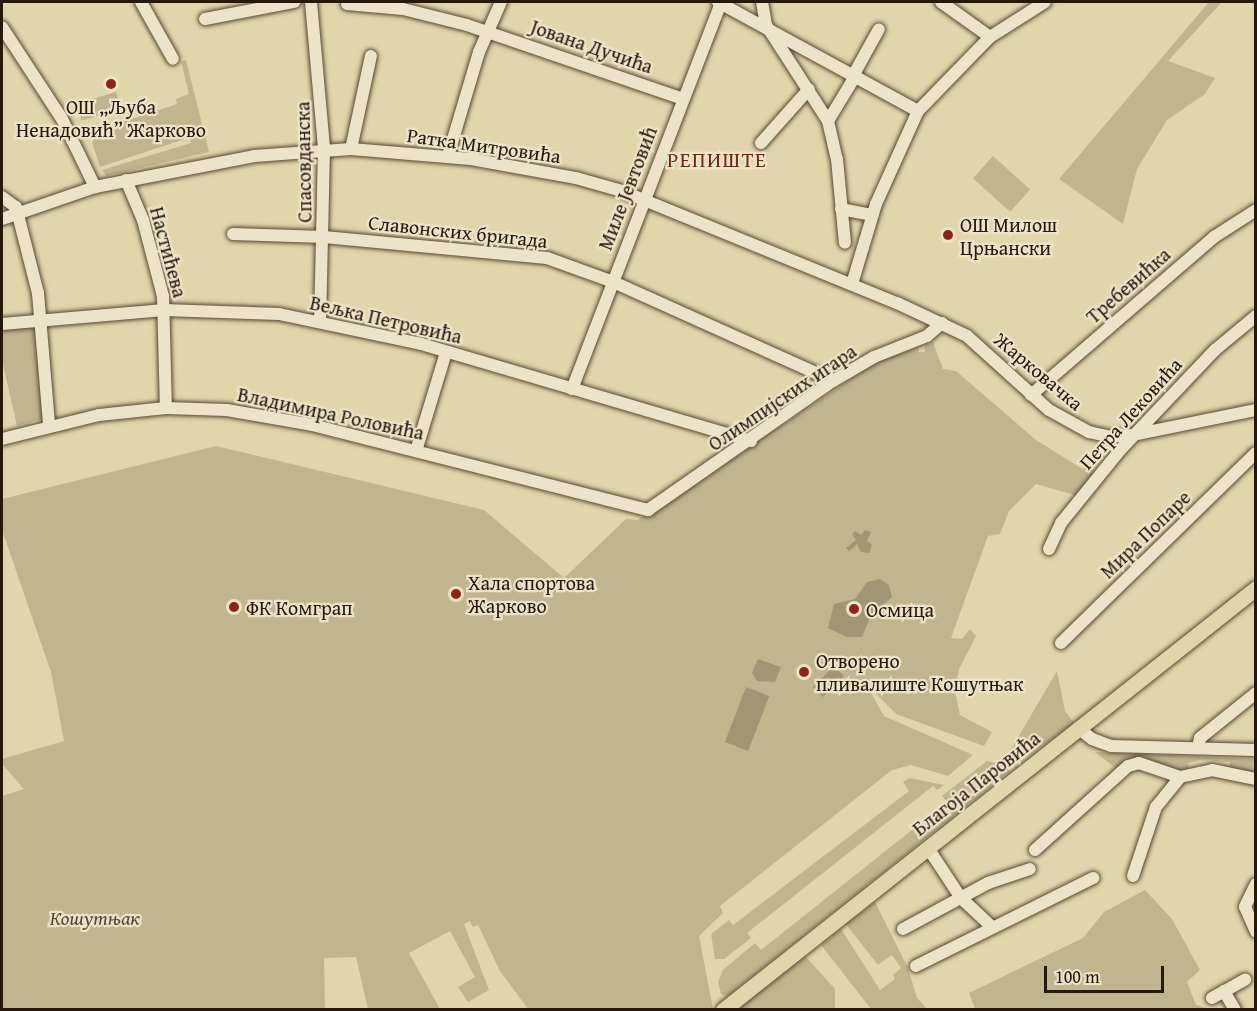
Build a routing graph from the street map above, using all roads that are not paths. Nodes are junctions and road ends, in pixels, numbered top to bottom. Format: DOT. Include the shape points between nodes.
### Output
graph roads {
  1 [pos="141,2"];
  2 [pos="294,2"];
  3 [pos="311,2"];
  4 [pos="501,2"];
  5 [pos="720,2"];
  6 [pos="762,2"];
  7 [pos="941,2"];
  8 [pos="1045,2"];
  9 [pos="347,4"];
  10 [pos="205,19"];
  11 [pos="766,25"];
  12 [pos="2,27"];
  13 [pos="879,29"];
  14 [pos="487,31"];
  15 [pos="990,38"];
  16 [pos="371,56"];
  17 [pos="173,59"];
  18 [pos="855,74"];
  19 [pos="809,89"];
  20 [pos="683,99"];
  21 [pos="918,111"];
  22 [pos="828,121"];
  23 [pos="760,143"];
  24 [pos="324,149"];
  25 [pos="351,149"];
  26 [pos="448,156"];
  27 [pos="126,180"];
  28 [pos="95,187"];
  29 [pos="2,197"];
  30 [pos="644,199"];
  31 [pos="842,209"];
  32 [pos="1256,210"];
  33 [pos="18,213"];
  34 [pos="872,216"];
  35 [pos="2,219"];
  36 [pos="233,234"];
  37 [pos="324,237"];
  38 [pos="845,243"];
  39 [pos="611,281"];
  40 [pos="852,284"];
  41 [pos="164,310"];
  42 [pos="1256,316"];
  43 [pos="42,318"];
  44 [pos="320,322"];
  45 [pos="942,323"];
  46 [pos="2,324"];
  47 [pos="446,352"];
  48 [pos="833,381"];
  49 [pos="572,389"];
  50 [pos="1031,395"];
  51 [pos="166,408"];
  52 [pos="1256,410"];
  53 [pos="49,424"];
  54 [pos="1133,435"];
  55 [pos="2,439"];
  56 [pos="751,441"];
  57 [pos="416,451"];
  58 [pos="1256,453"];
  59 [pos="648,510"];
  60 [pos="1049,549"];
  61 [pos="1256,588"];
  62 [pos="1061,643"];
  63 [pos="1256,693"];
  64 [pos="1078,729"];
  65 [pos="1198,748"];
  66 [pos="1256,750"];
  67 [pos="1179,777"];
  68 [pos="1256,779"];
  69 [pos="928,848"];
  70 [pos="1035,850"];
  71 [pos="1030,869"];
  72 [pos="1133,876"];
  73 [pos="1092,878"];
  74 [pos="1256,884"];
  75 [pos="961,898"];
  76 [pos="992,927"];
  77 [pos="903,929"];
  78 [pos="1256,932"];
  79 [pos="916,966"];
  80 [pos="1245,980"];
  81 [pos="1224,991"];
  82 [pos="1212,998"];
  83 [pos="723,1010"];
  84 [pos="1235,1010"];
  1 -- 17 [label="street"];
  2 -- 10 [label="street"];
  3 -- 24 [label="street, Спасовданска"];
  4 -- 14 [label="street"];
  5 -- 11 [label="street"];
  5 -- 20 [label="street, Миле Јевтовић"];
  6 -- 11 [label="street"];
  7 -- 15 [label="street"];
  8 -- 15 [label="street"];
  9 -- 14 [label="street, Јована Дучића" via="415,12"];
  11 -- 18 [label="street"];
  11 -- 19 [label="street"];
  12 -- 28 [label="street" via="62,119"];
  13 -- 18 [label="street"];
  14 -- 20 [label="street, Јована Дучића"];
  14 -- 26 [label="street"];
  15 -- 21 [label="street"];
  16 -- 25 [label="street"];
  18 -- 21 [label="street"];
  18 -- 22 [label="street"];
  19 -- 22 [label="street"];
  19 -- 23 [label="street"];
  20 -- 30 [label="street, Миле Јевтовић"];
  21 -- 34 [label="street"];
  22 -- 31 [label="street"];
  24 -- 25 [label="street, Ратка Митровића"];
  24 -- 27 [label="street, Ратка Митровића" via="219,160"];
  24 -- 37 [label="street, Спасовданска"];
  25 -- 26 [label="street, Ратка Митровића"];
  26 -- 30 [label="street, Ратка Митровића" via="576,178"];
  27 -- 28 [label="street, Ратка Митровића"];
  27 -- 41 [label="street, Настићева" via="153,254"];
  28 -- 33 [label="street, Ратка Митровића"];
  29 -- 33 [label="street" via="13,203"];
  30 -- 39 [label="street, Миле Јевтовић"];
  30 -- 40 [label="street, Ратка Митровића"];
  31 -- 34 [label="street"];
  31 -- 38 [label="street"];
  32 -- 50 [label="street, Требевићка" via="1206,244"];
  33 -- 35 [label="street, Ратка Митровића"];
  33 -- 43 [label="street"];
  34 -- 40 [label="street"];
  36 -- 37 [label="street, Славонских бригада"];
  37 -- 39 [label="street, Славонских бригада" via="534,255"];
  37 -- 44 [label="street, Спасовданска"];
  39 -- 48 [label="street, Славонских бригада"];
  39 -- 49 [label="street, Миле Јевтовић"];
  40 -- 45 [label="street, Ратка Митровића"];
  41 -- 43 [label="street, Вељка Петровића"];
  41 -- 44 [label="street, Вељка Петровића" via="243,311"];
  41 -- 51 [label="street, Настићева"];
  42 -- 54 [label="street, Петра Лековића" via="1215,350"];
  43 -- 46 [label="street, Вељка Петровића"];
  43 -- 53 [label="street"];
  44 -- 47 [label="street, Вељка Петровића"];
  45 -- 48 [label="street, Олимпијских игара" via="927,336 874,357"];
  45 -- 50 [label="street, Жарковачка" via="972,340"];
  47 -- 49 [label="street, Вељка Петровића"];
  47 -- 57 [label="street"];
  48 -- 56 [label="street, Олимпијских игара"];
  49 -- 56 [label="street, Вељка Петровића"];
  50 -- 54 [label="street, Жарковачка" via="1083,431 1110,437"];
  51 -- 53 [label="street, Владимира Роловића"];
  51 -- 57 [label="street, Владимира Роловића" via="269,416"];
  52 -- 54 [label="street, Жарковачка"];
  53 -- 55 [label="street, Владимира Роловића"];
  54 -- 60 [label="street, Петра Лековића" via="1061,523"];
  56 -- 59 [label="street, Олимпијских игара"];
  57 -- 59 [label="street, Владимира Роловића"];
  58 -- 62 [label="street, Мира Попаре"];
  61 -- 64 [label="main road, Благоја Паровића"];
  63 -- 65 [label="street" via="1200,738"];
  64 -- 65 [label="street" via="1092,740 1111,746"];
  64 -- 69 [label="main road, Благоја Паровића"];
  65 -- 66 [label="street"];
  67 -- 68 [label="street" via="1212,770"];
  67 -- 70 [label="street" via="1139,764 1128,766"];
  67 -- 72 [label="street" via="1156,807"];
  69 -- 75 [label="street"];
  69 -- 83 [label="main road, Благоја Паровића"];
  71 -- 75 [label="street"];
  73 -- 76 [label="street"];
  74 -- 78 [label="street" via="1245,913"];
  75 -- 76 [label="street"];
  75 -- 77 [label="street"];
  76 -- 79 [label="street"];
  80 -- 81 [label="street"];
  81 -- 82 [label="street"];
  81 -- 84 [label="street"];
}
